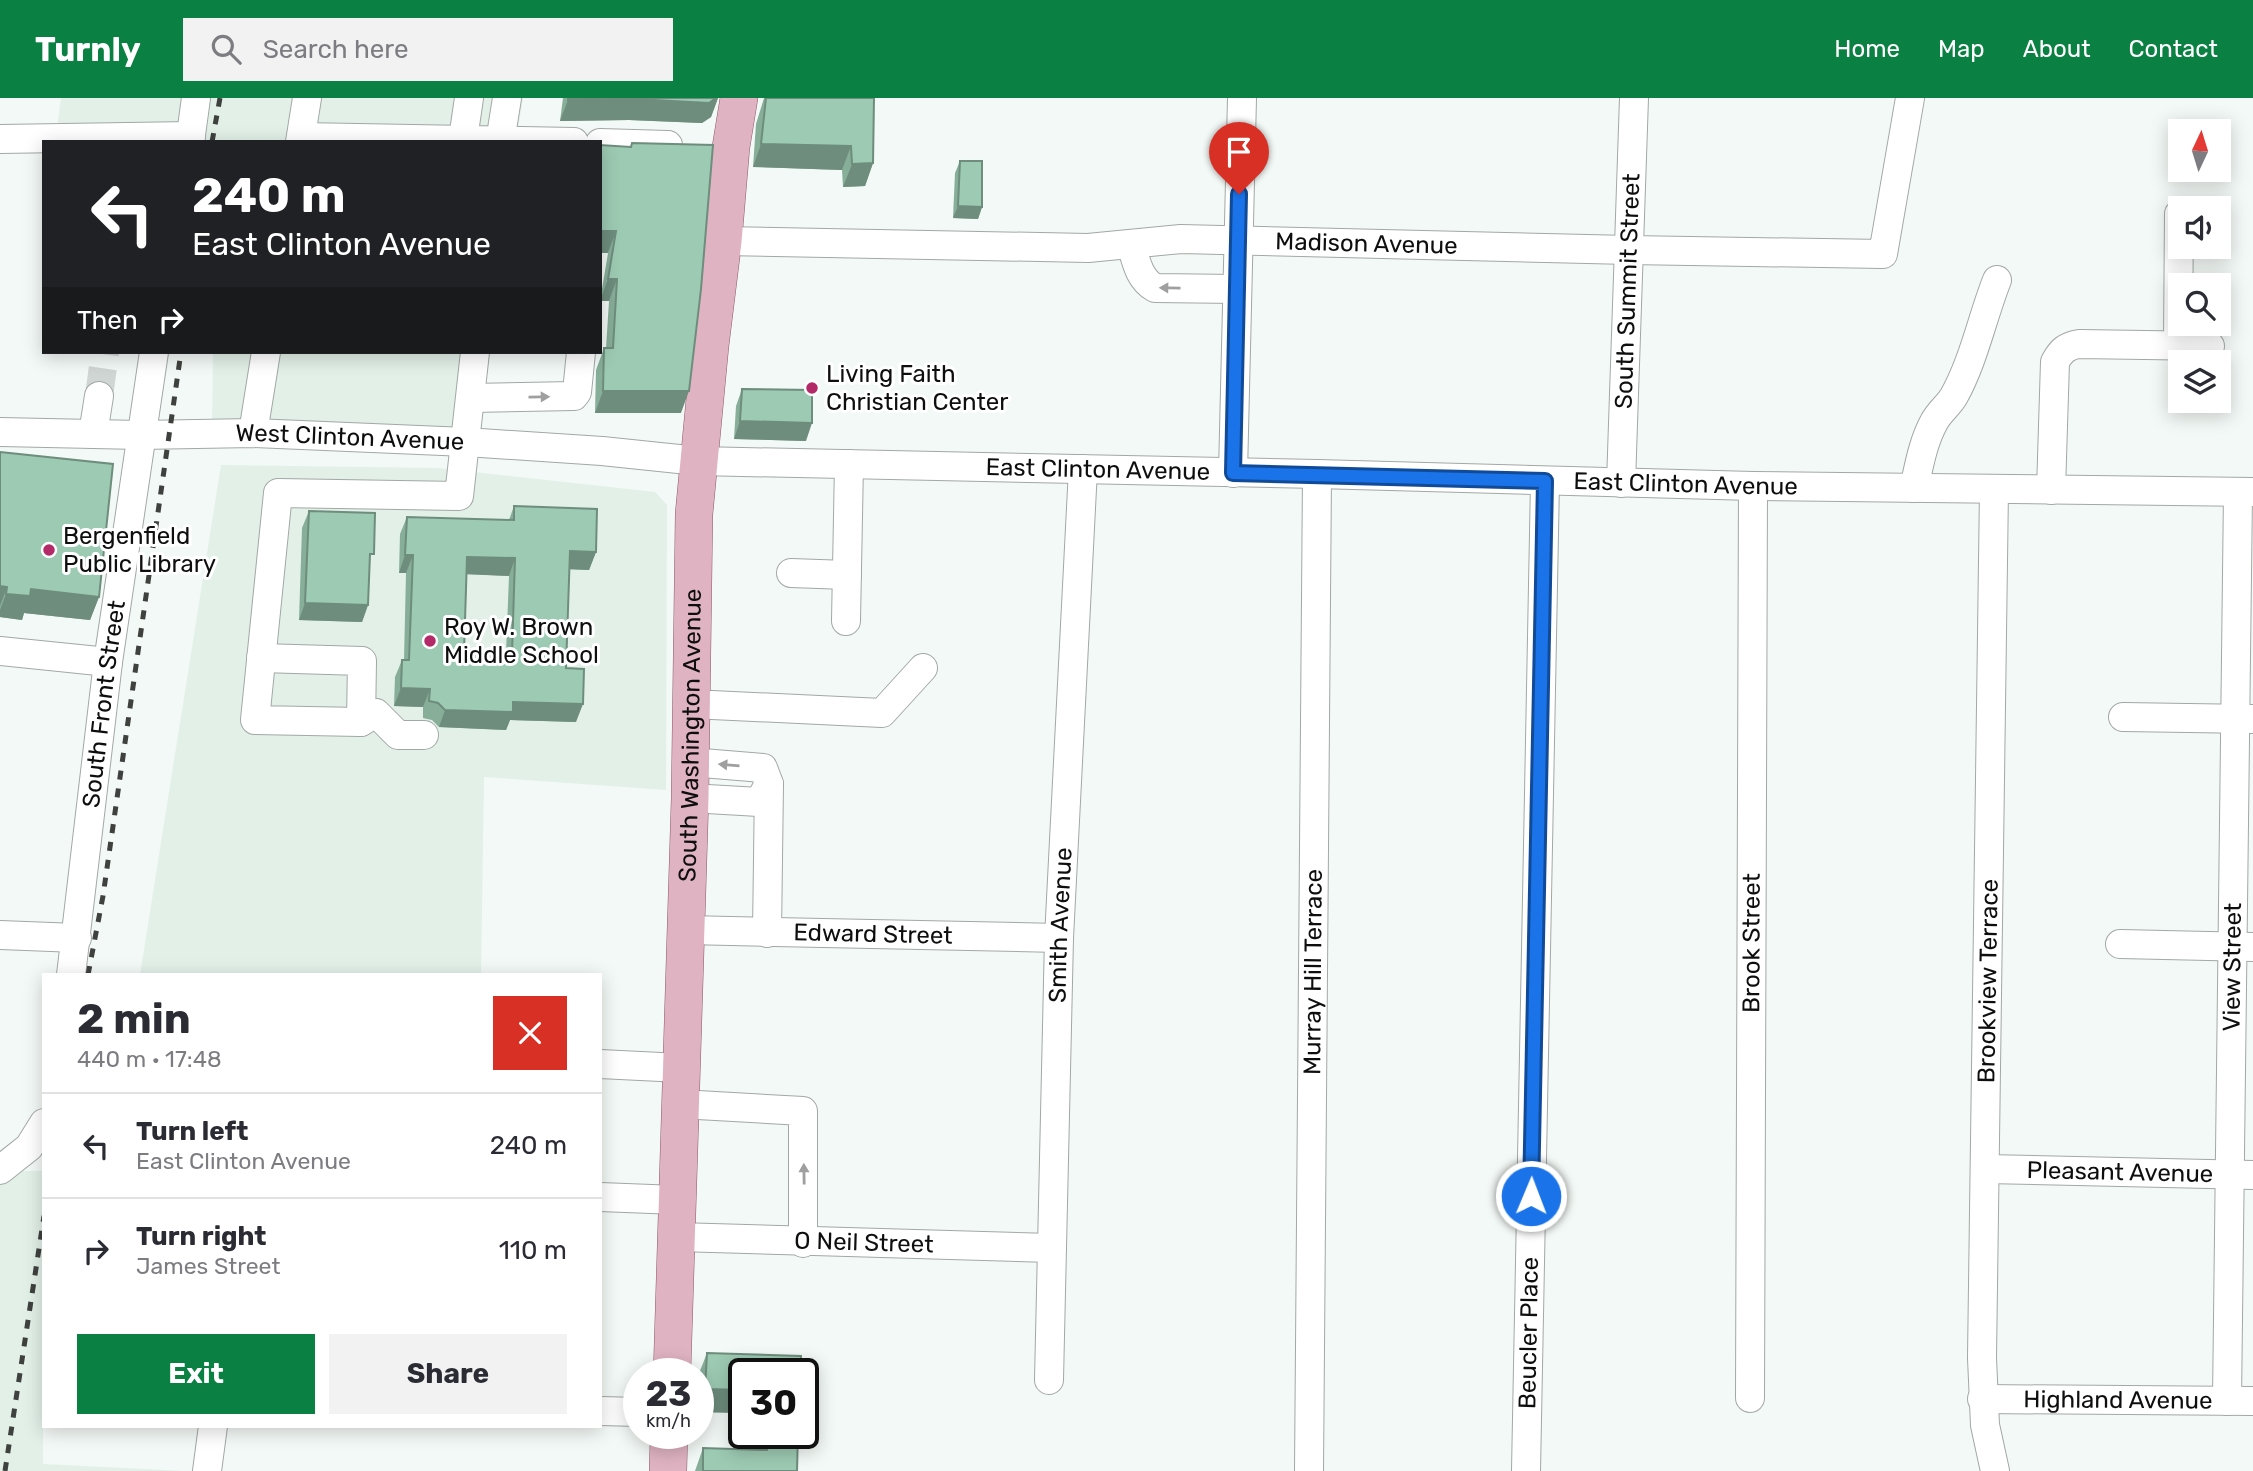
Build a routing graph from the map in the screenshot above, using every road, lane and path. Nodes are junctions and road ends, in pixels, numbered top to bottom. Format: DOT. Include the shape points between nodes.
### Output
graph roads {
  1 [pos="196,98"];
  2 [pos="307,98"];
  3 [pos="469,98"];
  4 [pos="507,98"];
  5 [pos="739,98"];
  6 [pos="1241,98"];
  7 [pos="1634,98"];
  8 [pos="1910,98"];
  9 [pos="0,139"];
  10 [pos="191,139"];
  11 [pos="463,139"];
  12 [pos="300,140"];
  13 [pos="482,140"];
  14 [pos="500,140"];
  15 [pos="602,143"];
  16 [pos="709,146"];
  17 [pos="723,242"];
  18 [pos="1238,242"];
  19 [pos="1131,244"];
  20 [pos="1629,250"];
  21 [pos="2179,259"];
  22 [pos="1997,280"];
  23 [pos="1237,289"];
  24 [pos="2178,345"];
  25 [pos="2210,346"];
  26 [pos="154,354"];
  27 [pos="266,354"];
  28 [pos="475,354"];
  29 [pos="581,354"];
  30 [pos="99,396"];
  31 [pos="471,398"];
  32 [pos="0,432"];
  33 [pos="253,433"];
  34 [pos="93,434"];
  35 [pos="140,435"];
  36 [pos="466,442"];
  37 [pos="698,461"];
  38 [pos="849,464"];
  39 [pos="1083,469"];
  40 [pos="1233,473"];
  41 [pos="1317,474"];
  42 [pos="1545,481"];
  43 [pos="1621,483"];
  44 [pos="1753,486"];
  45 [pos="1914,488"];
  46 [pos="1994,489"];
  47 [pos="2051,490"];
  48 [pos="2245,492"];
  49 [pos="791,573"];
  50 [pos="847,575"];
  51 [pos="846,621"];
  52 [pos="0,651"];
  53 [pos="261,658"];
  54 [pos="108,662"];
  55 [pos="923,668"];
  56 [pos="691,704"];
  57 [pos="2123,717"];
  58 [pos="2244,719"];
  59 [pos="361,722"];
  60 [pos="424,735"];
  61 [pos="690,762"];
  62 [pos="769,784"];
  63 [pos="690,798"];
  64 [pos="686,930"];
  65 [pos="767,933"];
  66 [pos="0,936"];
  67 [pos="1059,937"];
  68 [pos="77,938"];
  69 [pos="2120,944"];
  70 [pos="2242,947"];
  71 [pos="71,973"];
  72 [pos="602,1064"];
  73 [pos="681,1068"];
  74 [pos="680,1104"];
  75 [pos="42,1126"];
  76 [pos="1,1169"];
  77 [pos="1986,1169"];
  78 [pos="2241,1175"];
  79 [pos="602,1198"];
  80 [pos="677,1200"];
  81 [pos="677,1237"];
  82 [pos="803,1242"];
  83 [pos="1052,1248"];
  84 [pos="673,1358"];
  85 [pos="1049,1380"];
  86 [pos="1750,1398"];
  87 [pos="1982,1399"];
  88 [pos="2240,1401"];
  89 [pos="602,1411"];
  90 [pos="623,1412"];
  91 [pos="213,1428"];
  92 [pos="669,1449"];
  93 [pos="207,1471"];
  94 [pos="668,1471"];
  95 [pos="1309,1471"];
  96 [pos="1526,1471"];
  97 [pos="1995,1471"];
  1 -- 10 [label="street"];
  2 -- 12 [label="street"];
  3 -- 11 [label="street"];
  4 -- 14 [label="street"];
  5 -- 16 [label="main road, South Washington Avenue"];
  6 -- 18 [label="street"];
  7 -- 20 [label="street, South Summit Street"];
  8 -- 20 [label="street, Madison Avenue" via="1883,254"];
  9 -- 10 [label="street"];
  11 -- 12 [label="street"];
  11 -- 13 [label="street"];
  15 -- 16 [label="street"];
  16 -- 17 [label="main road, South Washington Avenue"];
  17 -- 19 [label="street, Madison Avenue" via="1088,248"];
  17 -- 37 [label="main road, South Washington Avenue"];
  18 -- 19 [label="street, Madison Avenue" via="1181,239"];
  18 -- 20 [label="street, Madison Avenue"];
  18 -- 23 [label="street"];
  23 -- 19 [label="street, one-way" via="1155,288 1140,274"];
  20 -- 43 [label="street, South Summit Street"];
  21 -- 24 [label="street"];
  22 -- 45 [label="street" via="1954,397 1935,420 1924,444"];
  23 -- 40 [label="street"];
  24 -- 25 [label="street"];
  24 -- 47 [label="street" via="2079,344 2060,352 2055,362"];
  26 -- 35 [label="street, South Front Street"];
  27 -- 33 [label="street"];
  28 -- 31 [label="street"];
  31 -- 29 [label="street, one-way" via="574,396"];
  30 -- 34 [label="street"];
  31 -- 36 [label="street"];
  32 -- 34 [label="street, West Clinton Avenue"];
  33 -- 35 [label="street, West Clinton Avenue"];
  33 -- 36 [label="street, West Clinton Avenue"];
  34 -- 35 [label="street, West Clinton Avenue"];
  35 -- 54 [label="street, South Front Street"];
  36 -- 37 [label="street, West Clinton Avenue"];
  36 -- 53 [label="street" via="459,496 278,493"];
  37 -- 38 [label="street, East Clinton Avenue"];
  37 -- 56 [label="main road, South Washington Avenue"];
  38 -- 39 [label="street, East Clinton Avenue"];
  38 -- 50 [label="street"];
  39 -- 40 [label="street, East Clinton Avenue"];
  39 -- 67 [label="street, Smith Avenue"];
  40 -- 41 [label="street, East Clinton Avenue"];
  41 -- 42 [label="street, East Clinton Avenue"];
  41 -- 95 [label="street, Murray Hill Terrace"];
  42 -- 43 [label="street, East Clinton Avenue"];
  42 -- 96 [label="street, Beucler Place"];
  43 -- 44 [label="street, East Clinton Avenue"];
  44 -- 45 [label="street, East Clinton Avenue"];
  44 -- 86 [label="street, Brook Street"];
  45 -- 46 [label="street, East Clinton Avenue"];
  46 -- 47 [label="street, East Clinton Avenue"];
  46 -- 77 [label="street, Brookview Terrace"];
  47 -- 48 [label="street, East Clinton Avenue"];
  48 -- 58 [label="street, View Street"];
  49 -- 50 [label="street"];
  50 -- 51 [label="street"];
  52 -- 54 [label="street"];
  53 -- 59 [label="street" via="362,661"];
  53 -- 59 [label="street" via="255,720"];
  54 -- 68 [label="street, South Front Street"];
  55 -- 56 [label="street" via="882,713"];
  56 -- 61 [label="main road, South Washington Avenue"];
  57 -- 58 [label="street"];
  58 -- 70 [label="street, View Street"];
  59 -- 60 [label="street" via="376,713 398,734"];
  62 -- 61 [label="street, one-way" via="763,768"];
  61 -- 63 [label="main road, South Washington Avenue"];
  62 -- 63 [label="street" via="759,802"];
  62 -- 65 [label="street"];
  63 -- 64 [label="main road, South Washington Avenue"];
  64 -- 65 [label="street, Edward Street"];
  64 -- 73 [label="main road, South Washington Avenue"];
  65 -- 67 [label="street, Edward Street"];
  66 -- 68 [label="street"];
  67 -- 83 [label="street, Smith Avenue"];
  68 -- 71 [label="street, South Front Street"];
  69 -- 70 [label="street"];
  70 -- 78 [label="street, View Street"];
  72 -- 73 [label="street"];
  73 -- 74 [label="main road, South Washington Avenue"];
  74 -- 80 [label="main road, South Washington Avenue"];
  82 -- 74 [label="street, one-way" via="803,1111"];
  75 -- 76 [label="street" via="29,1147"];
  77 -- 78 [label="street, Pleasant Avenue"];
  77 -- 87 [label="street, Brookview Terrace"];
  78 -- 88 [label="street, View Street"];
  79 -- 80 [label="street"];
  80 -- 81 [label="main road, South Washington Avenue"];
  81 -- 82 [label="street, O Neil Street"];
  81 -- 84 [label="main road, South Washington Avenue"];
  82 -- 83 [label="street, O Neil Street"];
  83 -- 85 [label="street, Smith Avenue"];
  87 -- 88 [label="street, Highland Avenue"];
  87 -- 97 [label="street, Brookview Terrace"];
  89 -- 90 [label="street"];
  91 -- 93 [label="street"];
  92 -- 94 [label="main road"];
}
